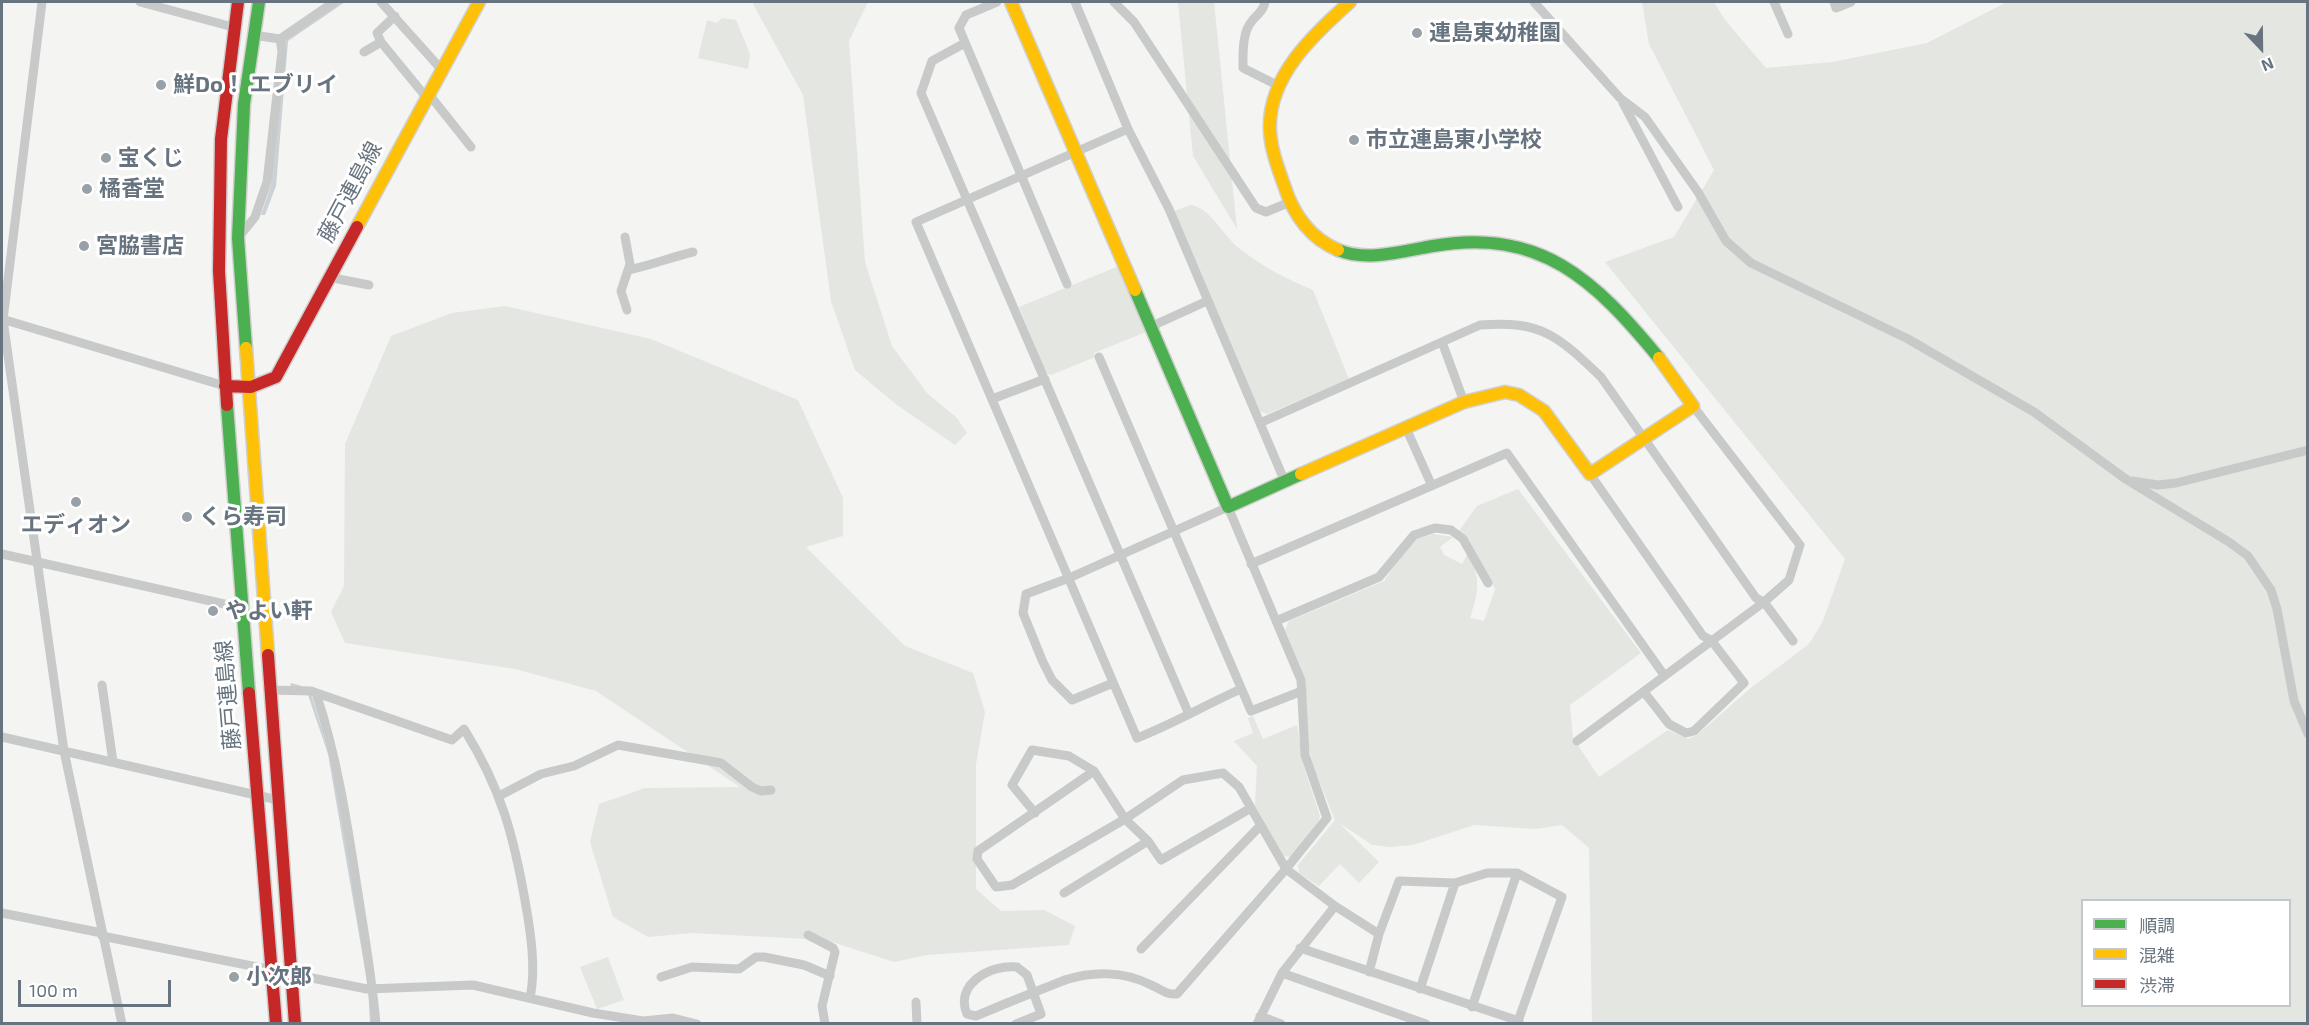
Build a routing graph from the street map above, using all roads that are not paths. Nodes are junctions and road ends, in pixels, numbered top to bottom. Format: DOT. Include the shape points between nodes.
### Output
graph roads {
  1 [pos="42,2"];
  2 [pos="140,2"];
  3 [pos="238,2"];
  4 [pos="259,2"];
  5 [pos="334,2"];
  6 [pos="381,2"];
  7 [pos="479,2"];
  8 [pos="997,2"];
  9 [pos="1011,2"];
  10 [pos="1075,2"];
  11 [pos="1114,2"];
  12 [pos="1265,2"];
  13 [pos="1350,2"];
  14 [pos="1534,2"];
  15 [pos="1774,2"];
  16 [pos="1834,2"];
  17 [pos="1851,2"];
  18 [pos="395,16"];
  19 [pos="233,27"];
  20 [pos="1788,34"];
  21 [pos="254,35"];
  22 [pos="279,39"];
  23 [pos="381,42"];
  24 [pos="965,43"];
  25 [pos="364,52"];
  26 [pos="441,69"];
  27 [pos="1279,86"];
  28 [pos="427,95"];
  29 [pos="1620,98"];
  30 [pos="1128,129"];
  31 [pos="471,147"];
  32 [pos="1075,152"];
  33 [pos="1021,175"];
  34 [pos="967,199"];
  35 [pos="1290,202"];
  36 [pos="1678,207"];
  37 [pos="625,237"];
  38 [pos="238,238"];
  39 [pos="693,252"];
  40 [pos="628,270"];
  41 [pos="328,277"];
  42 [pos="1067,284"];
  43 [pos="369,285"];
  44 [pos="1207,301"];
  45 [pos="627,310"];
  46 [pos="5,321"];
  47 [pos="1150,327"];
  48 [pos="1442,342"];
  49 [pos="1099,357"];
  50 [pos="1045,379"];
  51 [pos="225,386"];
  52 [pos="247,388"];
  53 [pos="992,399"];
  54 [pos="1464,402"];
  55 [pos="1693,406"];
  56 [pos="1260,423"];
  57 [pos="1406,428"];
  58 [pos="1645,438"];
  59 [pos="2307,450"];
  60 [pos="1590,474"];
  61 [pos="2127,480"];
  62 [pos="1285,482"];
  63 [pos="1432,486"];
  64 [pos="1228,507"];
  65 [pos="1174,531"];
  66 [pos="2,554"];
  67 [pos="1119,555"];
  68 [pos="37,562"];
  69 [pos="1251,564"];
  70 [pos="1069,578"];
  71 [pos="1488,583"];
  72 [pos="1764,602"];
  73 [pos="242,608"];
  74 [pos="1276,621"];
  75 [pos="1711,640"];
  76 [pos="1793,641"];
  77 [pos="1664,675"];
  78 [pos="1113,683"];
  79 [pos="102,685"];
  80 [pos="269,690"];
  81 [pos="1241,690"];
  82 [pos="1302,691"];
  83 [pos="311,692"];
  84 [pos="1644,692"];
  85 [pos="1188,712"];
  86 [pos="2307,734"];
  87 [pos="2,737"];
  88 [pos="1577,741"];
  89 [pos="67,752"];
  90 [pos="113,762"];
  91 [pos="1094,771"];
  92 [pos="771,790"];
  93 [pos="257,795"];
  94 [pos="499,796"];
  95 [pos="278,800"];
  96 [pos="1251,808"];
  97 [pos="1035,813"];
  98 [pos="1125,819"];
  99 [pos="1261,825"];
  100 [pos="1148,841"];
  101 [pos="1286,869"];
  102 [pos="1517,873"];
  103 [pos="1455,883"];
  104 [pos="1064,893"];
  105 [pos="1335,906"];
  106 [pos="2,913"];
  107 [pos="1379,934"];
  108 [pos="808,935"];
  109 [pos="104,936"];
  110 [pos="1300,948"];
  111 [pos="1142,949"];
  112 [pos="270,968"];
  113 [pos="1369,972"];
  114 [pos="293,973"];
  115 [pos="1282,973"];
  116 [pos="830,976"];
  117 [pos="661,977"];
  118 [pos="371,989"];
  119 [pos="1420,989"];
  120 [pos="530,998"];
  121 [pos="916,1002"];
  122 [pos="1472,1007"];
  123 [pos="1259,1020"];
  124 [pos="644,1022"];
  125 [pos="1518,1022"];
  126 [pos="122,1023"];
  127 [pos="276,1023"];
  128 [pos="296,1023"];
  129 [pos="376,1023"];
  130 [pos="697,1023"];
  131 [pos="825,1023"];
  132 [pos="917,1023"];
  133 [pos="1016,1023"];
  134 [pos="1281,1023"];
  135 [pos="1426,1023"];
  1 -- 46 [label="street"];
  2 -- 19 [label="street"];
  3 -- 19 [label="street"];
  4 -- 21 [label="street"];
  5 -- 22 [label="street"];
  6 -- 18 [label="street"];
  7 -- 26 [label="street, 藤戸連島線"];
  8 -- 24 [label="street" via="966,15 959,27"];
  9 -- 32 [label="street"];
  10 -- 30 [label="street"];
  11 -- 35 [label="street" via="1134,22 1256,208 1266,212"];
  12 -- 27 [label="street" via="1263,11 1250,22 1243,47 1243,68"];
  13 -- 27 [label="street" via="1318,29"];
  14 -- 29 [label="street"];
  15 -- 20 [label="street"];
  16 -- 17 [label="street" via="1836,8"];
  18 -- 23 [label="street" via="377,33"];
  18 -- 26 [label="street"];
  19 -- 51 [label="street" via="218,189"];
  21 -- 22 [label="street"];
  21 -- 38 [label="street" via="240,154"];
  22 -- 38 [label="street" via="282,51 267,182 255,217"];
  23 -- 25 [label="street"];
  23 -- 28 [label="street"];
  24 -- 33 [label="street"];
  24 -- 34 [label="street" via="932,62 921,93"];
  26 -- 28 [label="street, 藤戸連島線"];
  27 -- 35 [label="street" via="1273,105 1272,149"];
  28 -- 31 [label="street"];
  28 -- 41 [label="street, 藤戸連島線"];
  29 -- 36 [label="street"];
  29 -- 61 [label="street" via="1645,117 1692,183 1726,241 1751,263 1908,339 2014,400"];
  30 -- 32 [label="street"];
  30 -- 44 [label="street" via="1169,208"];
  32 -- 33 [label="street"];
  32 -- 47 [label="street"];
  33 -- 34 [label="street"];
  33 -- 42 [label="street"];
  34 -- 50 [label="street"];
  34 -- 53 [label="street" via="916,222"];
  35 -- 55 [label="street" via="1307,230 1322,243 1357,256 1381,256 1476,241 1527,248 1558,262 1622,318 1662,362"];
  37 -- 40 [label="street" via="630,257"];
  38 -- 52 [label="street"];
  39 -- 40 [label="street"];
  40 -- 45 [label="street" via="621,291"];
  41 -- 43 [label="street"];
  41 -- 52 [label="street, 藤戸連島線" via="276,377"];
  44 -- 47 [label="street"];
  44 -- 56 [label="street"];
  46 -- 51 [label="street"];
  46 -- 68 [label="street"];
  47 -- 64 [label="street"];
  48 -- 54 [label="street"];
  48 -- 56 [label="street"];
  48 -- 58 [label="street" via="1480,325 1508,323 1542,330 1569,347 1601,377"];
  49 -- 65 [label="street"];
  50 -- 53 [label="street"];
  50 -- 67 [label="street"];
  51 -- 52 [label="street, 藤戸連島線"];
  51 -- 73 [label="street, 藤戸連島線"];
  52 -- 80 [label="street, 藤戸連島線"];
  53 -- 70 [label="street"];
  54 -- 57 [label="street"];
  54 -- 60 [label="street" via="1504,392 1541,407"];
  55 -- 58 [label="street"];
  55 -- 72 [label="street" via="1800,546 1789,580"];
  56 -- 62 [label="street"];
  57 -- 62 [label="street"];
  57 -- 63 [label="street"];
  58 -- 60 [label="street"];
  58 -- 72 [label="street" via="1756,598"];
  59 -- 61 [label="street" via="2176,483 2158,485"];
  60 -- 75 [label="street" via="1702,636"];
  61 -- 86 [label="street" via="2229,542 2248,556 2260,572 2277,609 2294,701"];
  62 -- 64 [label="street"];
  63 -- 69 [label="street"];
  63 -- 77 [label="street" via="1507,453"];
  64 -- 65 [label="street"];
  64 -- 69 [label="street"];
  65 -- 67 [label="street"];
  65 -- 81 [label="street"];
  66 -- 68 [label="street"];
  67 -- 70 [label="street"];
  67 -- 85 [label="street"];
  68 -- 73 [label="street"];
  68 -- 89 [label="street"];
  69 -- 74 [label="street"];
  70 -- 78 [label="street"];
  70 -- 78 [label="street" via="1026,594 1023,613 1042,660 1052,680 1072,700"];
  71 -- 74 [label="street" via="1463,539 1451,530 1436,528 1414,534 1379,577"];
  72 -- 75 [label="street"];
  72 -- 76 [label="street"];
  73 -- 93 [label="street, 藤戸連島線"];
  74 -- 82 [label="street"];
  75 -- 77 [label="street"];
  75 -- 84 [label="street" via="1744,683 1694,731 1686,733 1669,724"];
  77 -- 84 [label="street"];
  78 -- 85 [label="street" via="1137,738 1178,722"];
  79 -- 90 [label="street"];
  80 -- 83 [label="street"];
  80 -- 95 [label="street, 藤戸連島線"];
  81 -- 82 [label="street" via="1251,711"];
  81 -- 85 [label="street"];
  82 -- 101 [label="street" via="1305,755 1327,818"];
  83 -- 94 [label="street" via="452,740 464,729"];
  83 -- 118 [label="street" via="341,781"];
  84 -- 88 [label="street"];
  87 -- 89 [label="street"];
  89 -- 90 [label="street"];
  89 -- 109 [label="street"];
  90 -- 93 [label="street"];
  91 -- 97 [label="street"];
  91 -- 97 [label="street" via="1069,756 1032,750 1012,784"];
  91 -- 98 [label="street"];
  92 -- 94 [label="street" via="752,787 721,763 618,745 574,766 541,774"];
  93 -- 95 [label="street"];
  93 -- 112 [label="street, 藤戸連島線"];
  94 -- 120 [label="street" via="514,838 530,933"];
  95 -- 114 [label="street, 藤戸連島線"];
  96 -- 98 [label="street" via="1231,777 1223,772 1183,780"];
  96 -- 99 [label="street"];
  96 -- 100 [label="street" via="1161,860"];
  97 -- 98 [label="street" via="978,851 977,859 996,887 1012,885"];
  98 -- 100 [label="street"];
  99 -- 101 [label="street"];
  99 -- 111 [label="street"];
  100 -- 104 [label="street"];
  101 -- 105 [label="street"];
  101 -- 133 [label="street, bridge" via="1177,994 1168,995 1123,975 1087,974 1065,980 1007,1004 976,1016 967,1014 964,1007 966,990 997,968 1017,967 1027,975 1041,1014"];
  102 -- 103 [label="street" via="1487,873"];
  102 -- 122 [label="street"];
  102 -- 125 [label="street" via="1562,897"];
  103 -- 107 [label="street" via="1399,881"];
  103 -- 119 [label="street"];
  105 -- 107 [label="street"];
  105 -- 110 [label="street"];
  106 -- 109 [label="street"];
  107 -- 113 [label="street"];
  108 -- 116 [label="street" via="833,948 835,958"];
  109 -- 112 [label="street"];
  109 -- 126 [label="street"];
  110 -- 113 [label="street"];
  110 -- 115 [label="street"];
  112 -- 114 [label="street"];
  112 -- 127 [label="street, 藤戸連島線"];
  113 -- 119 [label="street"];
  114 -- 118 [label="street"];
  114 -- 128 [label="street, 藤戸連島線"];
  115 -- 123 [label="street"];
  115 -- 135 [label="street"];
  116 -- 117 [label="street" via="804,965 764,957 750,960 739,969 693,967"];
  116 -- 131 [label="street" via="822,1006"];
  118 -- 120 [label="street" via="473,985"];
  118 -- 129 [label="street"];
  119 -- 122 [label="street"];
  120 -- 124 [label="street"];
  121 -- 132 [label="street"];
  122 -- 125 [label="street"];
  123 -- 134 [label="street"];
  124 -- 130 [label="street" via="673,1018"];
}
